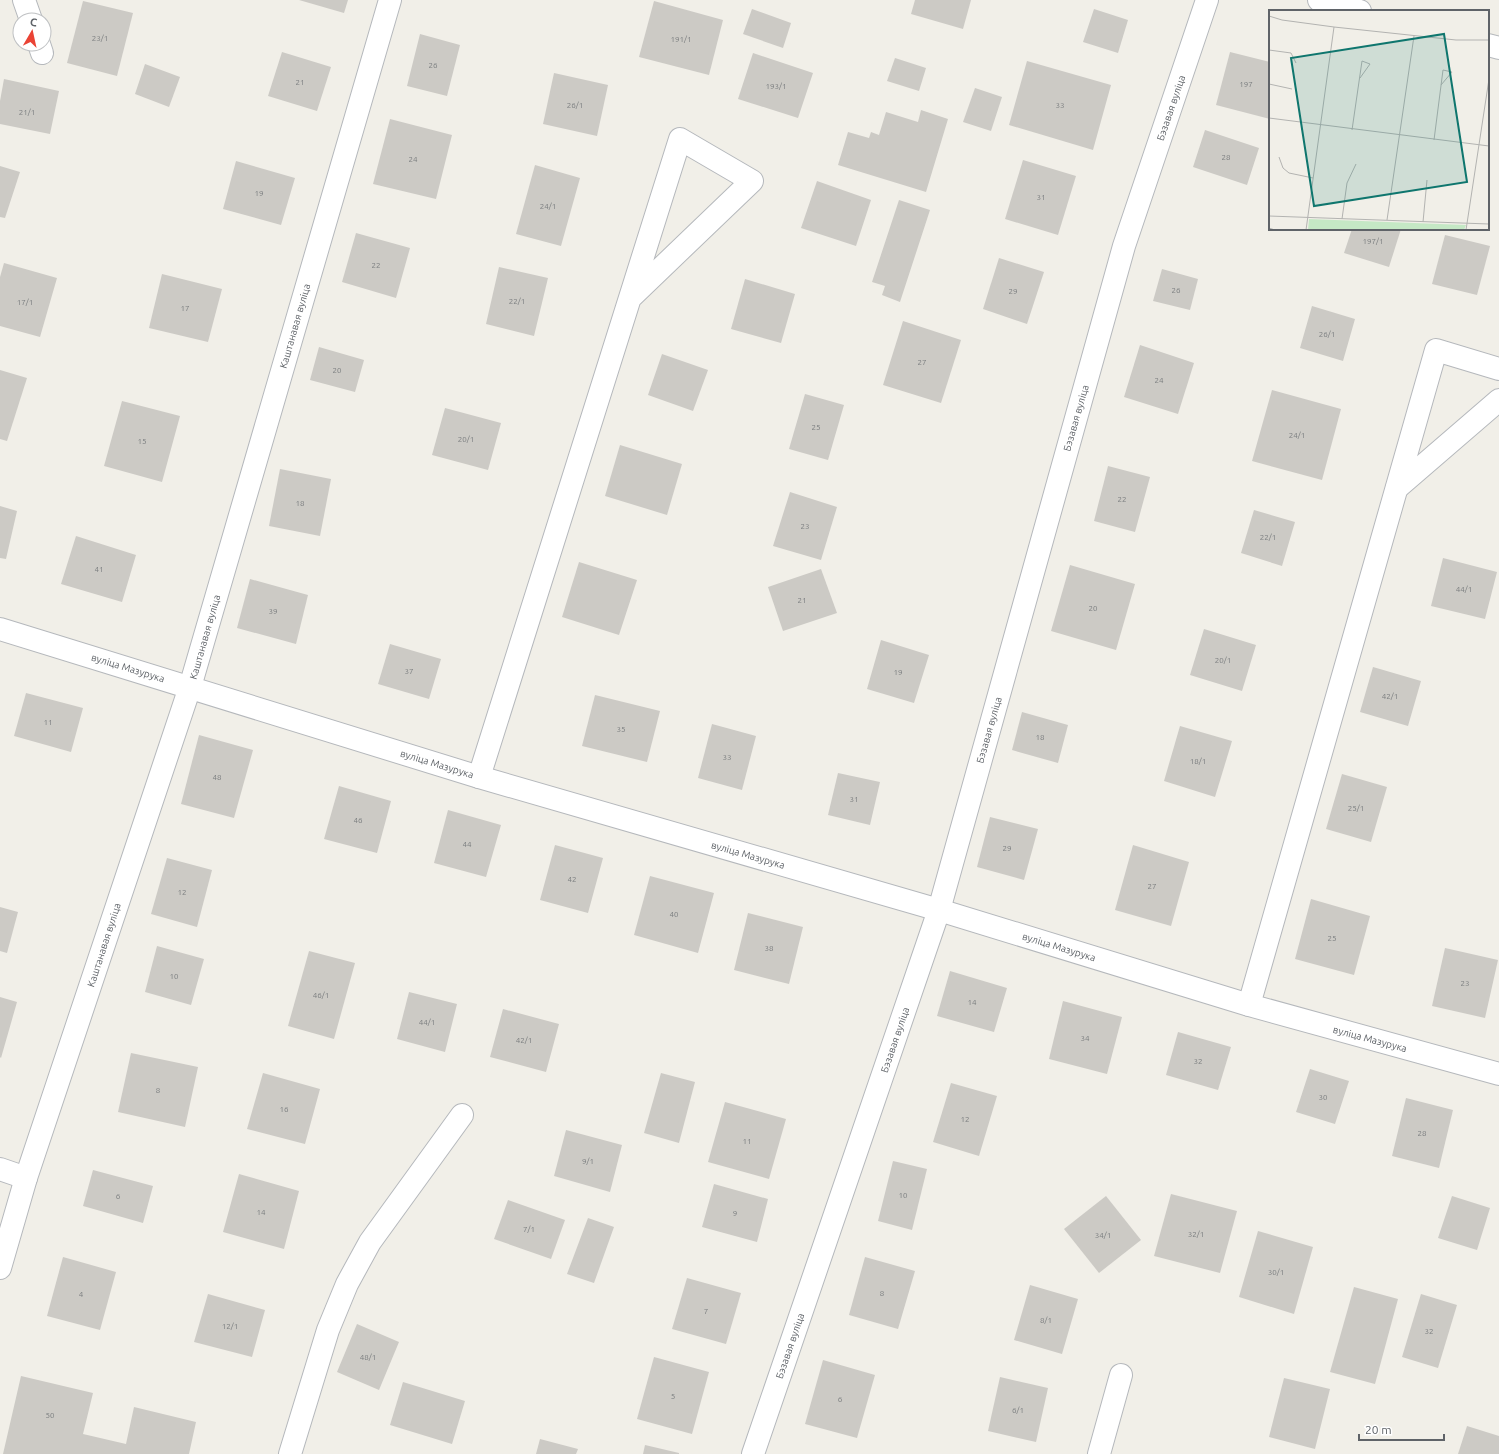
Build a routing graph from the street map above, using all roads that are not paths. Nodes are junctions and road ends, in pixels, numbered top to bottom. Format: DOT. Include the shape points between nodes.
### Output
graph roads {
  1 [pos="24,0"];
  2 [pos="390,0"];
  3 [pos="1207,0"];
  4 [pos="1320,0"];
  5 [pos="1356,10"];
  6 [pos="28,12"];
  7 [pos="1489,45"];
  8 [pos="1499,48"];
  9 [pos="630,298"];
  10 [pos="1499,369"];
  11 [pos="1499,400"];
  12 [pos="1397,488"];
  13 [pos="0,629"];
  14 [pos="190,687"];
  15 [pos="478,777"];
  16 [pos="939,910"];
  17 [pos="1249,1005"];
  18 [pos="1499,1074"];
  19 [pos="462,1115"];
  20 [pos="0,1169"];
  21 [pos="26,1178"];
  22 [pos="0,1268"];
  23 [pos="1121,1375"];
  24 [pos="290,1454"];
  25 [pos="754,1454"];
  26 [pos="1099,1454"];
  1 -- 6 [label="street"];
  2 -- 14 [label="street, Каштанавая вуліца"];
  3 -- 16 [label="street, Бэзавая вуліца" via="1124,246"];
  4 -- 5 [label="street"];
  7 -- 8 [label="street"];
  9 -- 9 [label="street" via="680,139 752,181 724,208"];
  9 -- 15 [label="street"];
  10 -- 12 [label="street" via="1436,350"];
  11 -- 12 [label="street"];
  12 -- 17 [label="street"];
  13 -- 14 [label="street, вуліца Мазурука"];
  14 -- 15 [label="street, вуліца Мазурука"];
  14 -- 21 [label="street, Каштанавая вуліца"];
  15 -- 16 [label="street, вуліца Мазурука"];
  16 -- 17 [label="street, вуліца Мазурука"];
  16 -- 25 [label="street, Бэзавая вуліца"];
  17 -- 18 [label="street, вуліца Мазурука"];
  19 -- 24 [label="street" via="370,1242 347,1284 328,1330"];
  20 -- 21 [label="street"];
  21 -- 22 [label="street, Каштанавая вуліца"];
  23 -- 26 [label="street"];
}
